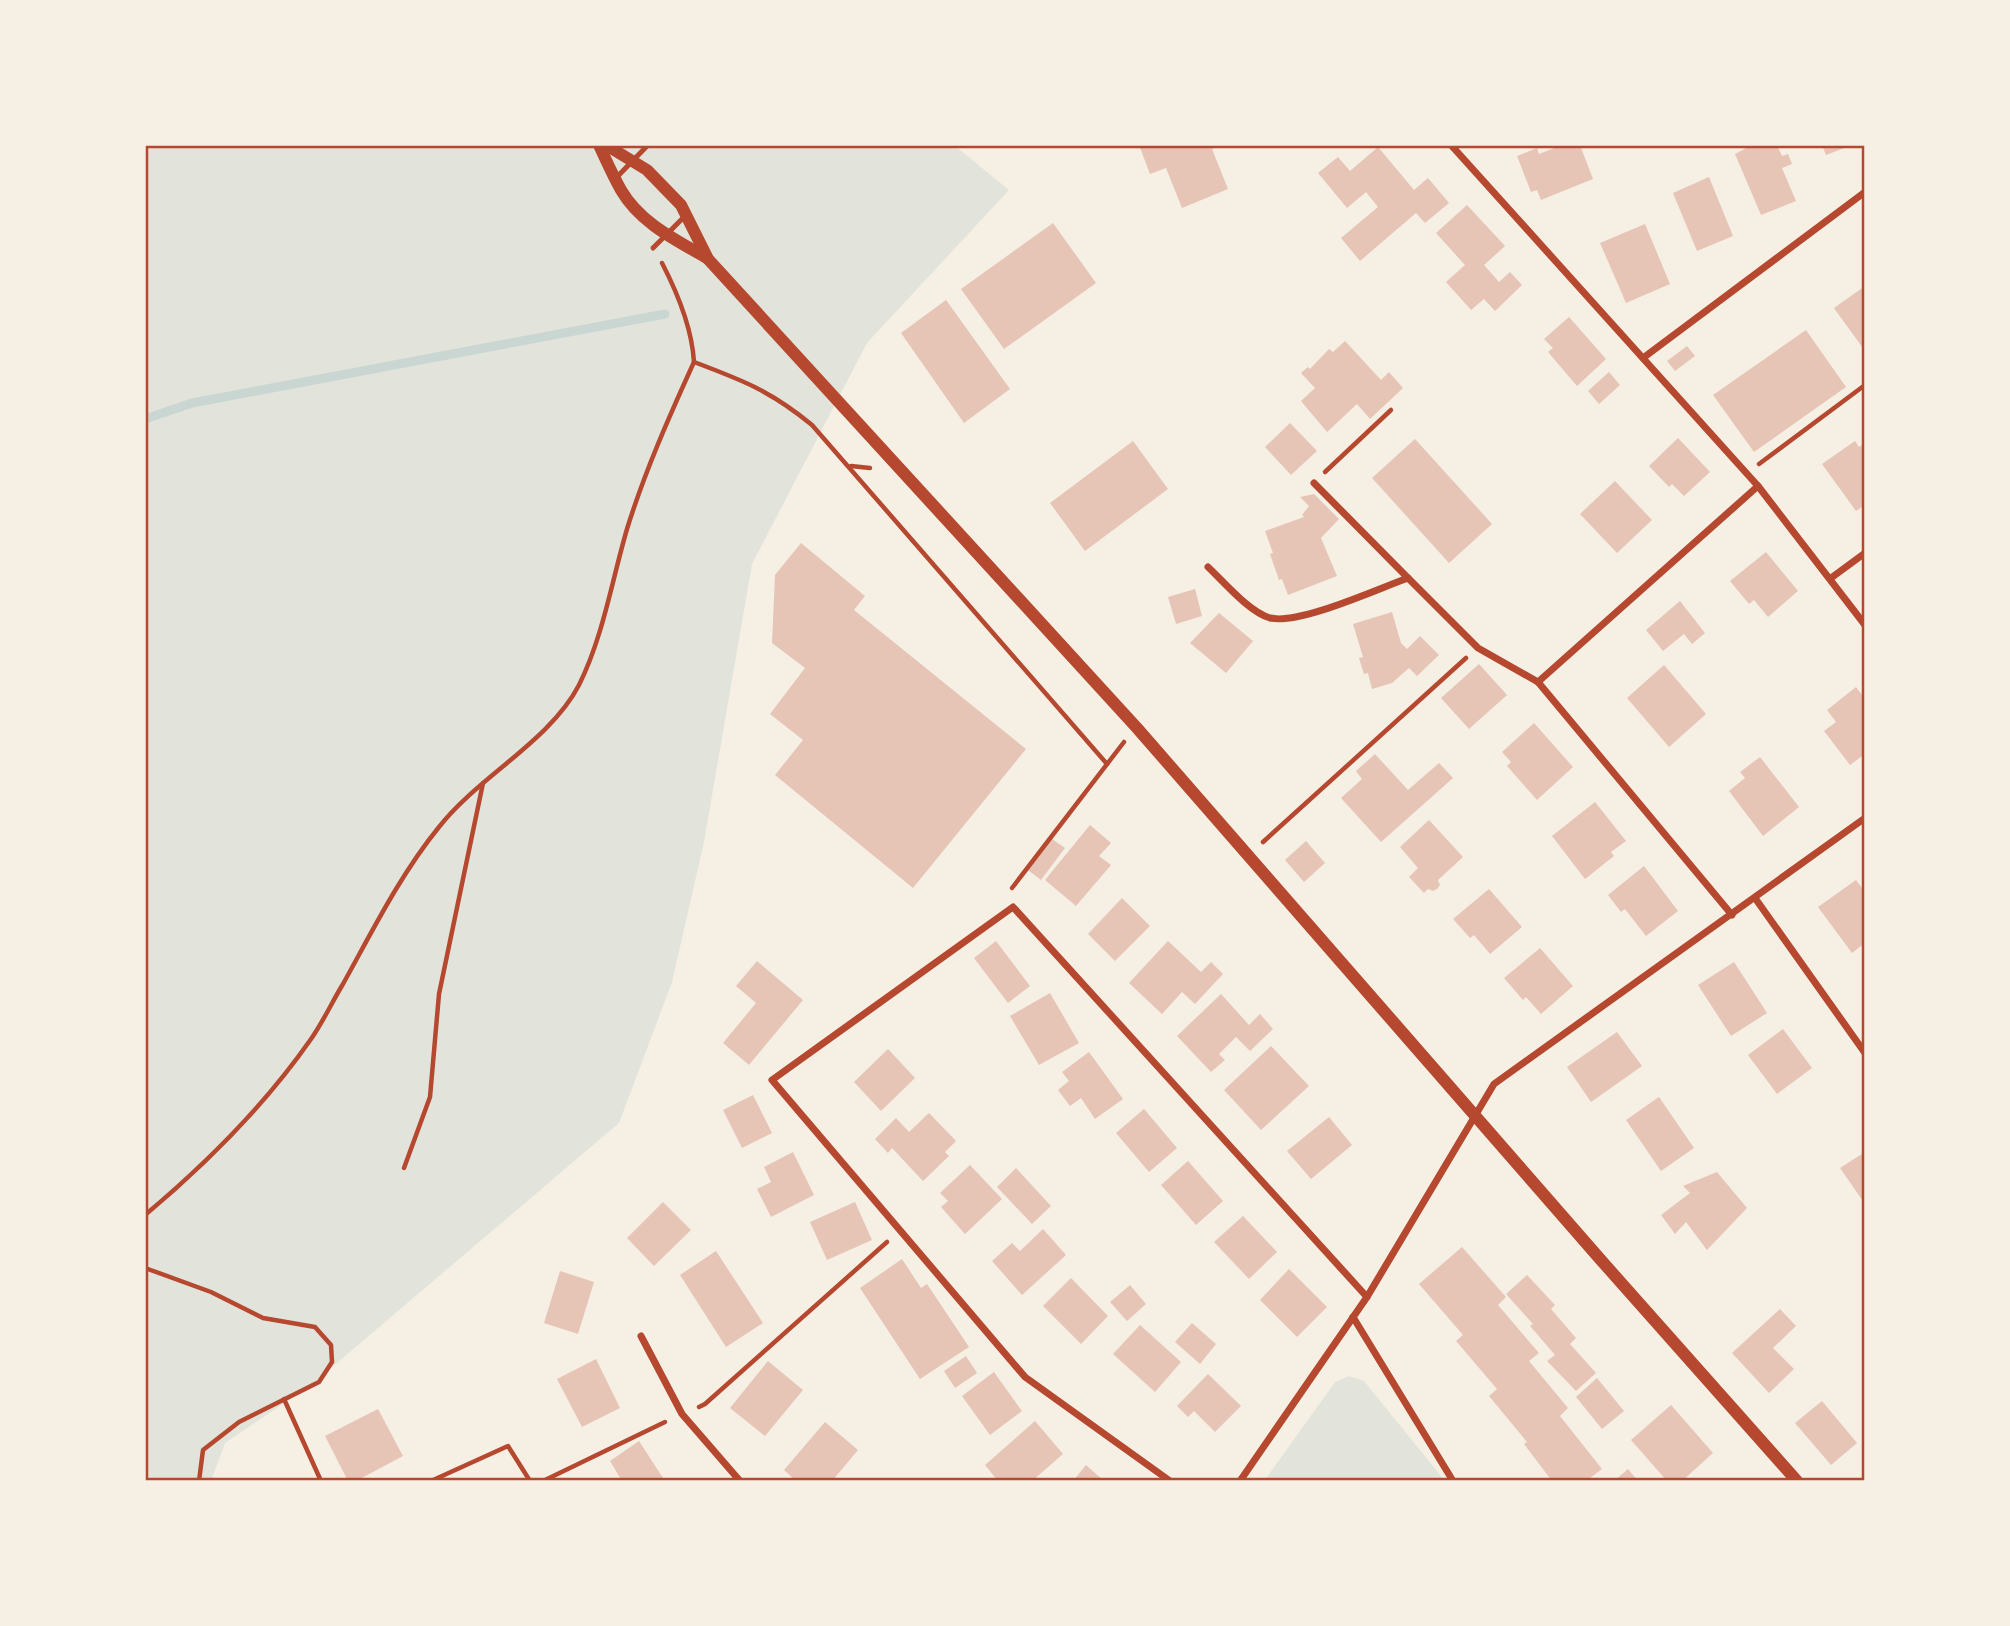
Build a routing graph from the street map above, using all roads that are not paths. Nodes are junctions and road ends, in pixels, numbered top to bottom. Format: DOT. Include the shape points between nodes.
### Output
graph roads {
  1 [pos="599,145"];
  2 [pos="606,145"];
  3 [pos="648,145"];
  4 [pos="1455,147"];
  5 [pos="634,162"];
  6 [pos="615,179"];
  7 [pos="1865,192"];
  8 [pos="686,215"];
  9 [pos="667,234"];
  10 [pos="653,248"];
  11 [pos="708,259"];
  12 [pos="1643,358"];
  13 [pos="1314,483"];
  14 [pos="1758,486"];
  15 [pos="1865,553"];
  16 [pos="1208,566"];
  17 [pos="1408,578"];
  18 [pos="1830,578"];
  19 [pos="1865,625"];
  20 [pos="1538,682"];
  21 [pos="1865,818"];
  22 [pos="1755,898"];
  23 [pos="1732,915"];
  24 [pos="1865,1053"];
  25 [pos="1475,1114"];
  26 [pos="1367,1297"];
  27 [pos="1353,1317"];
  28 [pos="641,1336"];
  29 [pos="740,1481"];
  30 [pos="1170,1481"];
  31 [pos="1240,1481"];
  32 [pos="1453,1481"];
  33 [pos="1797,1481"];
  1 -- 6 [label="street"];
  2 -- 5 [label="street"];
  3 -- 5 [label="lane"];
  4 -- 12 [label="street"];
  5 -- 6 [label="lane"];
  5 -- 8 [label="street" via="663,186"];
  6 -- 9 [label="street" via="638,212"];
  7 -- 12 [label="street"];
  8 -- 9 [label="lane"];
  8 -- 11 [label="street"];
  9 -- 10 [label="lane"];
  9 -- 11 [label="street"];
  11 -- 25 [label="street" via="1137,728"];
  12 -- 14 [label="street"];
  13 -- 17 [label="street"];
  14 -- 18 [label="street"];
  14 -- 20 [label="street"];
  15 -- 18 [label="street"];
  16 -- 17 [label="street" via="1269,618 1312,613"];
  17 -- 20 [label="street" via="1478,648"];
  18 -- 19 [label="street"];
  20 -- 23 [label="street"];
  21 -- 22 [label="street"];
  22 -- 23 [label="street"];
  22 -- 24 [label="street"];
  23 -- 25 [label="street" via="1494,1084"];
  25 -- 26 [label="street"];
  25 -- 33 [label="street"];
  26 -- 27 [label="street"];
  26 -- 30 [label="street" via="1013,907 772,1080 1025,1377"];
  27 -- 31 [label="street"];
  27 -- 32 [label="street"];
  28 -- 29 [label="street" via="682,1414"];
}
